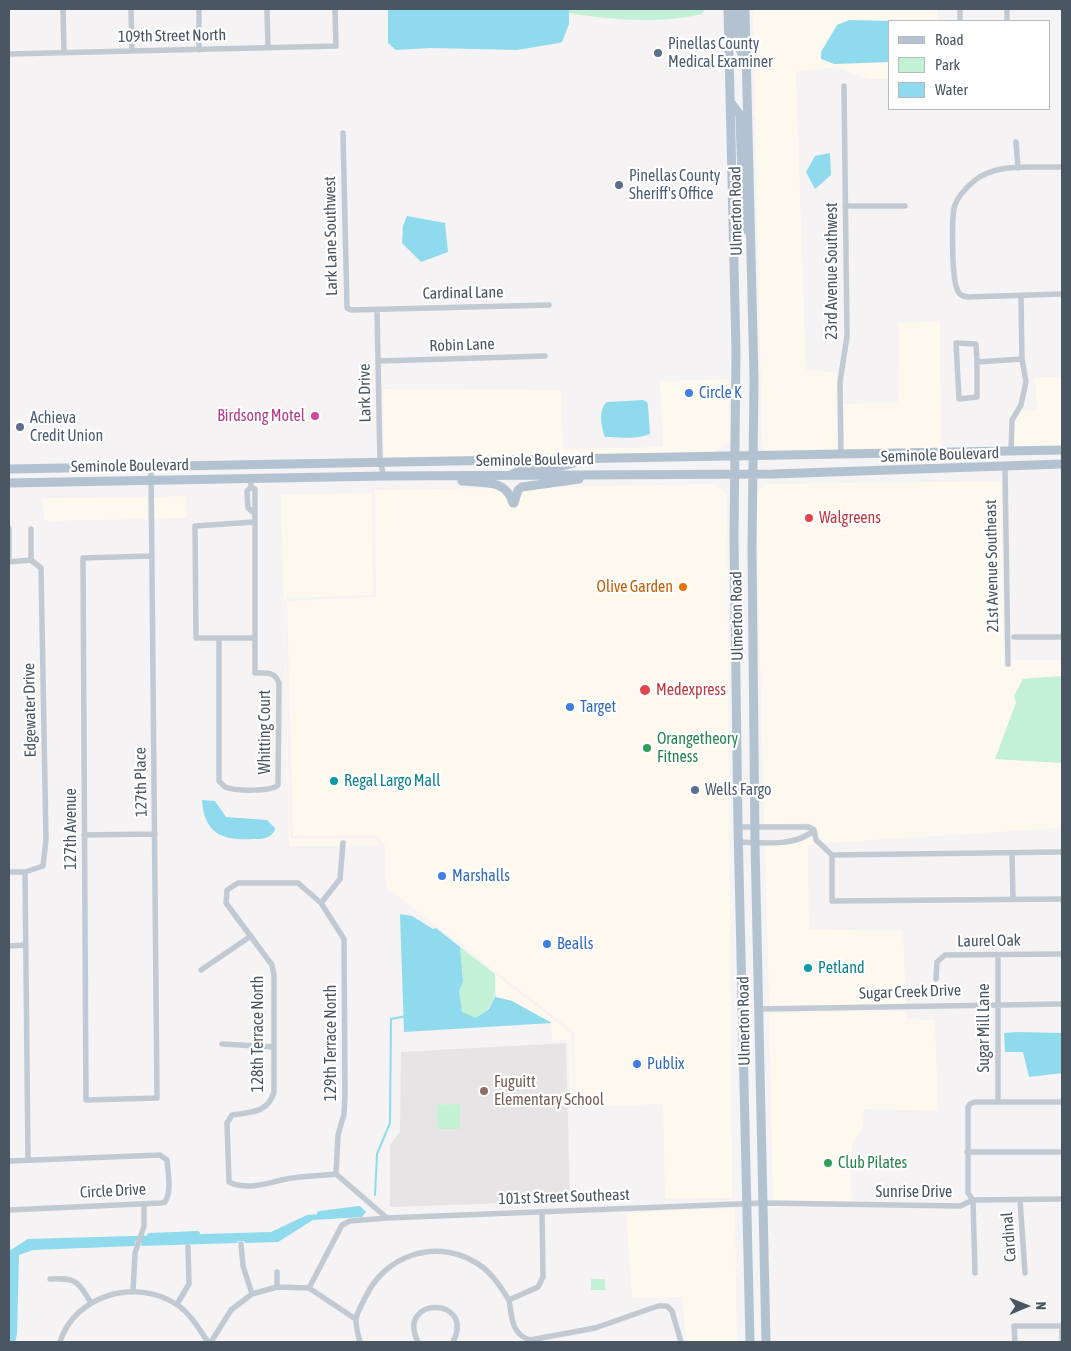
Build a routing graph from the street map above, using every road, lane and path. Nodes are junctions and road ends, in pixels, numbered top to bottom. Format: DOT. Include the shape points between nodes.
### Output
graph roads {
  1 [pos="63,9"];
  2 [pos="131,9"];
  3 [pos="199,9"];
  4 [pos="268,9"];
  5 [pos="335,9"];
  6 [pos="728,9"];
  7 [pos="736,9"];
  8 [pos="745,9"];
  9 [pos="268,48"];
  10 [pos="199,50"];
  11 [pos="132,51"];
  12 [pos="64,53"];
  13 [pos="9,54"];
  14 [pos="747,62"];
  15 [pos="844,86"];
  16 [pos="748,89"];
  17 [pos="731,102"];
  18 [pos="343,133"];
  19 [pos="1016,142"];
  20 [pos="1062,167"];
  21 [pos="1018,168"];
  22 [pos="845,206"];
  23 [pos="904,206"];
  24 [pos="752,243"];
  25 [pos="1062,294"];
  26 [pos="1021,296"];
  27 [pos="550,305"];
  28 [pos="378,310"];
  29 [pos="545,356"];
  30 [pos="1022,359"];
  31 [pos="379,361"];
  32 [pos="977,362"];
  33 [pos="1062,450"];
  34 [pos="1011,451"];
  35 [pos="841,455"];
  36 [pos="736,457"];
  37 [pos="754,457"];
  38 [pos="1062,458"];
  39 [pos="583,459"];
  40 [pos="380,462"];
  41 [pos="1062,464"];
  42 [pos="1051,465"];
  43 [pos="151,466"];
  44 [pos="1005,468"];
  45 [pos="9,469"];
  46 [pos="616,474"];
  47 [pos="736,474"];
  48 [pos="753,474"];
  49 [pos="384,476"];
  50 [pos="423,476"];
  51 [pos="507,476"];
  52 [pos="151,481"];
  53 [pos="9,483"];
  54 [pos="251,483"];
  55 [pos="255,503"];
  56 [pos="248,504"];
  57 [pos="253,512"];
  58 [pos="254,522"];
  59 [pos="9,528"];
  60 [pos="31,529"];
  61 [pos="150,556"];
  62 [pos="31,560"];
  63 [pos="9,562"];
  64 [pos="1014,637"];
  65 [pos="1062,637"];
  66 [pos="219,638"];
  67 [pos="255,638"];
  68 [pos="1008,664"];
  69 [pos="738,827"];
  70 [pos="754,828"];
  71 [pos="814,830"];
  72 [pos="155,834"];
  73 [pos="84,835"];
  74 [pos="738,842"];
  75 [pos="343,843"];
  76 [pos="755,843"];
  77 [pos="1062,852"];
  78 [pos="1012,853"];
  79 [pos="832,854"];
  80 [pos="9,872"];
  81 [pos="25,872"];
  82 [pos="298,883"];
  83 [pos="1062,898"];
  84 [pos="1013,899"];
  85 [pos="321,904"];
  86 [pos="251,936"];
  87 [pos="25,945"];
  88 [pos="9,946"];
  89 [pos="1062,954"];
  90 [pos="998,955"];
  91 [pos="201,970"];
  92 [pos="936,979"];
  93 [pos="999,1004"];
  94 [pos="1062,1004"];
  95 [pos="759,1009"];
  96 [pos="222,1044"];
  97 [pos="274,1047"];
  98 [pos="86,1100"];
  99 [pos="998,1102"];
  100 [pos="1062,1102"];
  101 [pos="968,1152"];
  102 [pos="1062,1152"];
  103 [pos="28,1160"];
  104 [pos="9,1161"];
  105 [pos="336,1174"];
  106 [pos="1062,1199"];
  107 [pos="973,1200"];
  108 [pos="1020,1200"];
  109 [pos="764,1203"];
  110 [pos="144,1204"];
  111 [pos="747,1204"];
  112 [pos="9,1210"];
  113 [pos="542,1212"];
  114 [pos="387,1218"];
  115 [pos="241,1244"];
  116 [pos="188,1247"];
  117 [pos="277,1272"];
  118 [pos="975,1273"];
  119 [pos="1025,1273"];
  120 [pos="50,1279"];
  121 [pos="277,1287"];
  122 [pos="309,1288"];
  123 [pos="133,1290"];
  124 [pos="252,1294"];
  125 [pos="509,1300"];
  126 [pos="91,1302"];
  127 [pos="177,1304"];
  128 [pos="354,1318"];
  129 [pos="1062,1326"];
  130 [pos="60,1342"];
  131 [pos="209,1342"];
  132 [pos="360,1342"];
  133 [pos="418,1342"];
  134 [pos="453,1342"];
  135 [pos="681,1342"];
  136 [pos="750,1342"];
  137 [pos="766,1342"];
  138 [pos="1015,1342"];
  139 [pos="1062,1342"];
  1 -- 12 [label="street"];
  2 -- 11 [label="street"];
  3 -- 10 [label="street"];
  4 -- 9 [label="street"];
  5 -- 9 [label="street, 109th Street North" via="336,46"];
  6 -- 17 [label="main road, Ulmerton Road"];
  7 -- 14 [label="main road" via="736,44"];
  8 -- 14 [label="main road, Ulmerton Road"];
  9 -- 10 [label="street, 109th Street North"];
  10 -- 11 [label="street, 109th Street North"];
  11 -- 12 [label="street, 109th Street North"];
  12 -- 13 [label="street, 109th Street North"];
  14 -- 16 [label="main road, Ulmerton Road"];
  15 -- 22 [label="street, 23rd Avenue Southwest"];
  16 -- 17 [label="main road"];
  16 -- 24 [label="main road, Ulmerton Road"];
  17 -- 24 [label="main road" via="740,115 742,212"];
  17 -- 36 [label="main road, Ulmerton Road"];
  18 -- 28 [label="street, Lark Lane Southwest" via="346,303 351,310"];
  19 -- 21 [label="street"];
  20 -- 21 [label="street"];
  21 -- 26 [label="street" via="991,171 974,180 955,205 954,275 961,295"];
  22 -- 23 [label="street"];
  22 -- 35 [label="street, 23rd Avenue Southwest" via="847,336 840,390"];
  24 -- 37 [label="main road, Ulmerton Road"];
  25 -- 26 [label="street"];
  26 -- 30 [label="street"];
  27 -- 28 [label="street, Cardinal Lane"];
  28 -- 31 [label="street, Lark Drive"];
  29 -- 31 [label="street, Robin Lane"];
  30 -- 32 [label="street"];
  30 -- 34 [label="street" via="1026,382 1021,405 1012,420"];
  31 -- 40 [label="street, Lark Drive"];
  32 -- 32 [label="street" via="976,344 955,345 959,399 977,397"];
  33 -- 34 [label="main road, Seminole Boulevard"];
  34 -- 35 [label="main road, Seminole Boulevard"];
  34 -- 44 [label="main road"];
  35 -- 37 [label="main road, Seminole Boulevard"];
  36 -- 37 [label="main road, Seminole Boulevard"];
  36 -- 39 [label="main road, Seminole Boulevard"];
  36 -- 47 [label="main road, Ulmerton Road"];
  37 -- 48 [label="main road, Ulmerton Road"];
  38 -- 42 [label="main road"];
  39 -- 40 [label="main road, Seminole Boulevard"];
  39 -- 51 [label="main road" via="568,466 525,468"];
  40 -- 43 [label="main road, Seminole Boulevard"];
  40 -- 49 [label="street, Lark Drive"];
  41 -- 42 [label="main road, Seminole Boulevard"];
  42 -- 44 [label="main road, Seminole Boulevard"];
  43 -- 45 [label="main road, Seminole Boulevard"];
  43 -- 52 [label="street, 127th Place"];
  44 -- 48 [label="main road, Seminole Boulevard"];
  44 -- 68 [label="street, 21st Avenue Southeast"];
  46 -- 47 [label="main road, Seminole Boulevard"];
  46 -- 50 [label="main road" via="527,485 518,490 514,503 510,492 502,485"];
  46 -- 51 [label="main road, Seminole Boulevard"];
  47 -- 48 [label="main road, Seminole Boulevard"];
  47 -- 69 [label="main road, Ulmerton Road"];
  48 -- 70 [label="main road, Ulmerton Road"];
  49 -- 50 [label="main road, Seminole Boulevard"];
  49 -- 54 [label="main road, Seminole Boulevard"];
  50 -- 51 [label="main road, Seminole Boulevard"];
  52 -- 53 [label="main road, Seminole Boulevard"];
  52 -- 54 [label="main road, Seminole Boulevard"];
  52 -- 61 [label="street, 127th Place"];
  54 -- 55 [label="street, Whitting Court" via="255,489"];
  54 -- 56 [label="street"];
  55 -- 56 [label="street"];
  55 -- 57 [label="street, Whitting Court"];
  56 -- 57 [label="street, Whitting Court"];
  57 -- 58 [label="street, Whitting Court"];
  58 -- 66 [label="street" via="195,526 196,638"];
  58 -- 67 [label="street, Whitting Court"];
  59 -- 63 [label="street"];
  60 -- 62 [label="street"];
  61 -- 72 [label="street, 127th Place"];
  61 -- 73 [label="street, 127th Avenue" via="83,558"];
  62 -- 63 [label="street"];
  62 -- 81 [label="street, Edgewater Drive" via="41,568 46,840 43,866"];
  64 -- 65 [label="street"];
  66 -- 67 [label="street"];
  66 -- 67 [label="street, Whitting Court" via="219,781 225,787 265,790 278,785 279,683 272,674 255,673"];
  69 -- 70 [label="street"];
  69 -- 74 [label="main road, Ulmerton Road"];
  70 -- 71 [label="street" via="809,827"];
  70 -- 76 [label="main road, Ulmerton Road"];
  71 -- 76 [label="street" via="808,836 789,841"];
  71 -- 79 [label="street" via="816,840"];
  72 -- 73 [label="street"];
  72 -- 98 [label="street, 127th Place" via="157,1098"];
  73 -- 98 [label="street, 127th Avenue"];
  74 -- 76 [label="street"];
  74 -- 111 [label="main road, Ulmerton Road"];
  75 -- 85 [label="street" via="340,879"];
  76 -- 95 [label="main road, Ulmerton Road"];
  77 -- 78 [label="street"];
  78 -- 79 [label="street"];
  78 -- 84 [label="street"];
  79 -- 84 [label="street" via="832,901"];
  80 -- 81 [label="street"];
  81 -- 87 [label="street"];
  82 -- 85 [label="street, 129th Terrace North"];
  82 -- 86 [label="street, 128th Terrace North" via="238,883 228,890 226,904"];
  83 -- 84 [label="street"];
  85 -- 105 [label="street, 129th Terrace North" via="344,939 345,1095"];
  86 -- 91 [label="street"];
  86 -- 97 [label="street, 128th Terrace North" via="272,965"];
  87 -- 88 [label="street"];
  87 -- 103 [label="street"];
  89 -- 90 [label="street, Laurel Oak"];
  90 -- 92 [label="street, Laurel Oak" via="945,955 937,962"];
  90 -- 93 [label="street, Sugar Mill Lane"];
  93 -- 94 [label="street, Sugar Creek Drive"];
  93 -- 95 [label="street, Sugar Creek Drive"];
  93 -- 99 [label="street, Sugar Mill Lane"];
  95 -- 109 [label="main road, Ulmerton Road"];
  96 -- 97 [label="street"];
  97 -- 105 [label="street, 128th Terrace North" via="271,1102 264,1110 232,1115 227,1123 229,1182 238,1186 259,1186 287,1179"];
  99 -- 100 [label="street"];
  99 -- 101 [label="street" via="970,1104 967,1111"];
  101 -- 102 [label="street"];
  101 -- 107 [label="street" via="968,1193"];
  103 -- 104 [label="street, Circle Drive"];
  103 -- 110 [label="street, Circle Drive" via="160,1155 167,1160 168,1196 165,1202"];
  105 -- 114 [label="street"];
  106 -- 108 [label="street, Sunrise Drive"];
  107 -- 108 [label="street, Sunrise Drive"];
  107 -- 109 [label="street, Sunrise Drive" via="960,1206"];
  107 -- 118 [label="street"];
  108 -- 119 [label="street, Cardinal"];
  109 -- 111 [label="street, 101st Street Southeast"];
  109 -- 137 [label="main road, Ulmerton Road"];
  110 -- 112 [label="street, Circle Drive"];
  110 -- 123 [label="street" via="144,1226 135,1253"];
  111 -- 113 [label="street, 101st Street Southeast"];
  111 -- 136 [label="main road, Ulmerton Road"];
  113 -- 114 [label="street, 101st Street Southeast"];
  113 -- 125 [label="street" via="541,1282 532,1292"];
  114 -- 122 [label="street, 101st Street Southeast" via="350,1221 342,1225"];
  115 -- 124 [label="street" via="243,1266"];
  116 -- 127 [label="street" via="189,1284"];
  117 -- 121 [label="street"];
  120 -- 126 [label="street" via="70,1278 79,1283"];
  121 -- 122 [label="street"];
  121 -- 124 [label="street"];
  122 -- 128 [label="street"];
  123 -- 126 [label="street"];
  123 -- 127 [label="street"];
  124 -- 131 [label="street" via="231,1310"];
  125 -- 128 [label="street" via="499,1284 474,1261 442,1251 422,1252 389,1265 376,1278"];
  125 -- 135 [label="street" via="514,1328 520,1337 530,1340 595,1328 658,1306 667,1306 672,1311"];
  126 -- 130 [label="street" via="69,1324"];
  127 -- 131 [label="street"];
  128 -- 132 [label="street"];
  129 -- 138 [label="street" via="1014,1326"];
  129 -- 139 [label="street"];
  133 -- 134 [label="street" via="414,1323 418,1314 436,1306 453,1315 457,1334"];
}
